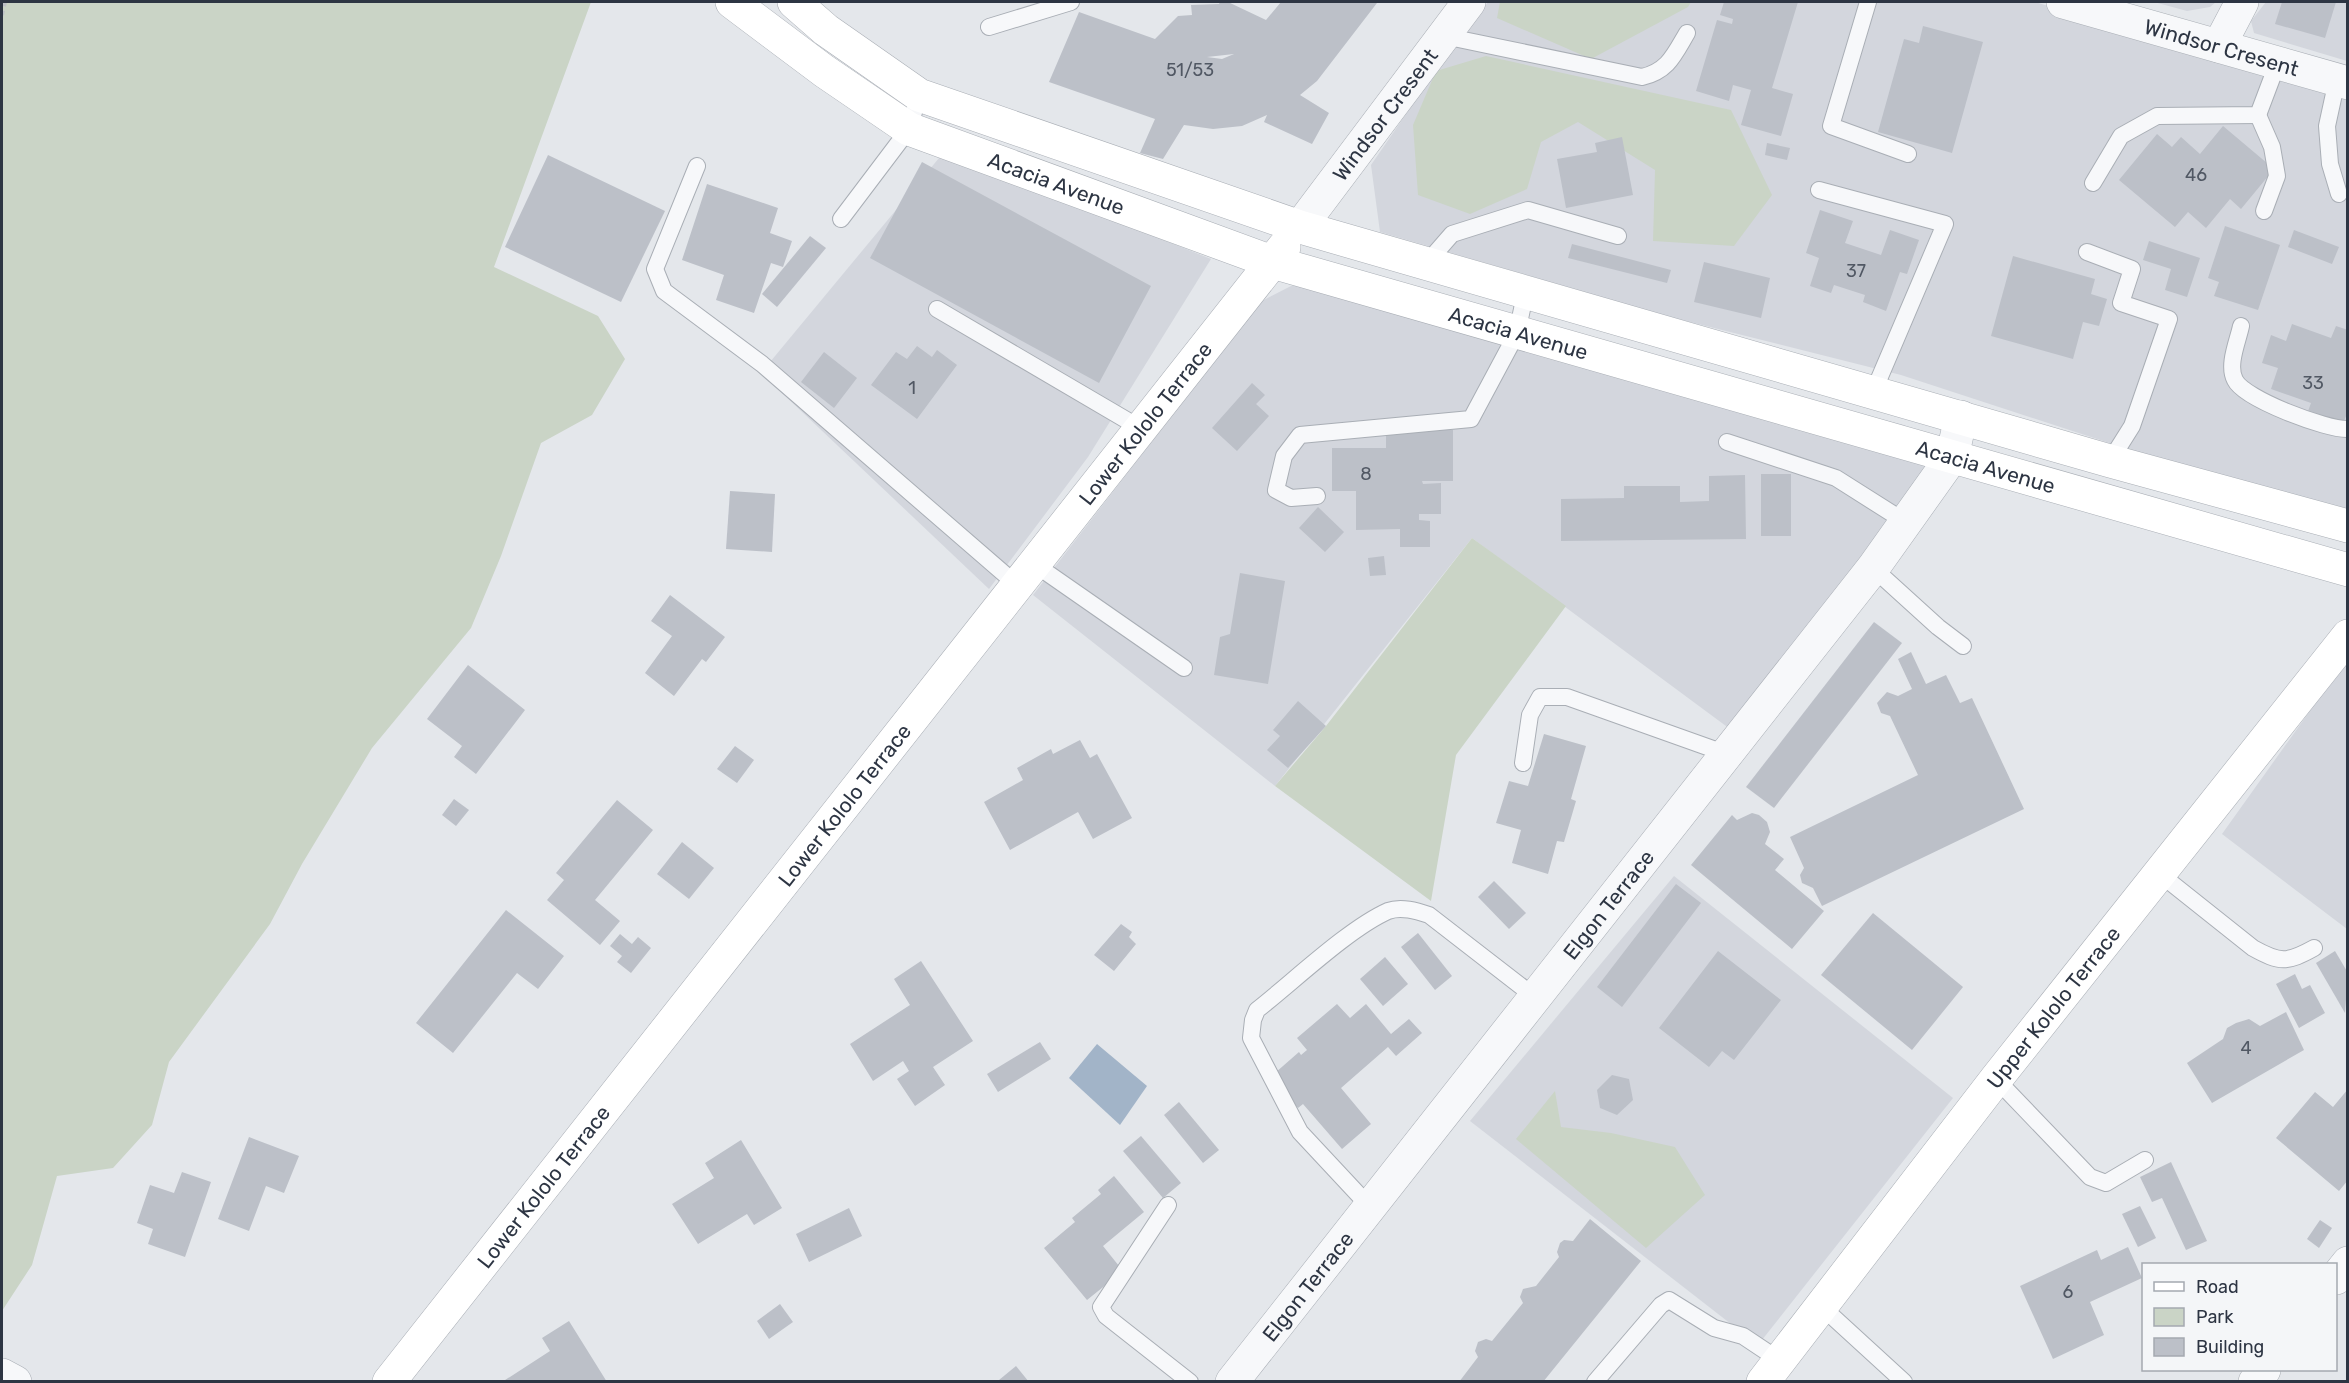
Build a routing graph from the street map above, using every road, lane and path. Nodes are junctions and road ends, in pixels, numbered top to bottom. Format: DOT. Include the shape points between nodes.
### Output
graph roads {
  1 [pos="5,2"];
  2 [pos="732,2"];
  3 [pos="794,2"];
  4 [pos="1071,2"];
  5 [pos="1469,2"];
  6 [pos="1869,2"];
  7 [pos="2063,2"];
  8 [pos="2242,2"];
  9 [pos="2,15"];
  10 [pos="988,27"];
  11 [pos="1687,33"];
  12 [pos="1444,36"];
  13 [pos="2219,46"];
  14 [pos="2278,62"];
  15 [pos="2342,81"];
  16 [pos="919,94"];
  17 [pos="2258,115"];
  18 [pos="909,129"];
  19 [pos="1908,154"];
  20 [pos="698,166"];
  21 [pos="2093,183"];
  22 [pos="1818,190"];
  23 [pos="2339,194"];
  24 [pos="2264,211"];
  25 [pos="841,219"];
  26 [pos="1300,227"];
  27 [pos="1618,236"];
  28 [pos="2087,252"];
  29 [pos="1272,262"];
  30 [pos="1425,265"];
  31 [pos="1526,290"];
  32 [pos="937,309"];
  33 [pos="2241,326"];
  34 [pos="1517,333"];
  35 [pos="1873,393"];
  36 [pos="1961,417"];
  37 [pos="1140,428"];
  38 [pos="2348,429"];
  39 [pos="1727,442"];
  40 [pos="1952,457"];
  41 [pos="2110,461"];
  42 [pos="1317,496"];
  43 [pos="1907,523"];
  44 [pos="2348,526"];
  45 [pos="1873,568"];
  46 [pos="2348,570"];
  47 [pos="1024,574"];
  48 [pos="2348,636"];
  49 [pos="1963,646"];
  50 [pos="1184,668"];
  51 [pos="1727,754"];
  52 [pos="1523,763"];
  53 [pos="2160,874"];
  54 [pos="2314,948"];
  55 [pos="1535,997"];
  56 [pos="1996,1079"];
  57 [pos="2145,1160"];
  58 [pos="1168,1205"];
  59 [pos="1370,1207"];
  60 [pos="2348,1263"];
  61 [pos="2337,1277"];
  62 [pos="1821,1305"];
  63 [pos="1771,1371"];
  64 [pos="2,1375"];
  65 [pos="399,1378"];
  66 [pos="15,1382"];
  67 [pos="1190,1382"];
  68 [pos="1233,1382"];
  69 [pos="1595,1382"];
  70 [pos="1904,1382"];
  1 -- 9 [label="path"];
  2 -- 18 [label="main road, Acacia Avenue"];
  3 -- 16 [label="main road, Acacia Avenue" via="826,30"];
  4 -- 10 [label="lane"];
  5 -- 12 [label="street, Windsor Cresent"];
  6 -- 19 [label="lane" via="1831,126"];
  7 -- 13 [label="street, Windsor Cresent"];
  8 -- 13 [label="street"];
  11 -- 12 [label="lane" via="1671,61 1656,74 1642,77"];
  12 -- 26 [label="street, Windsor Cresent"];
  13 -- 14 [label="street, Windsor Cresent"];
  14 -- 15 [label="street, Windsor Cresent"];
  14 -- 17 [label="lane"];
  15 -- 23 [label="lane" via="2327,126 2330,164"];
  16 -- 18 [label="lane"];
  16 -- 26 [label="main road, Acacia Avenue"];
  17 -- 21 [label="lane" via="2157,116 2121,136"];
  17 -- 24 [label="lane" via="2272,147 2277,176"];
  18 -- 25 [label="lane"];
  18 -- 29 [label="main road, Acacia Avenue"];
  20 -- 47 [label="lane" via="655,269 664,291 762,364"];
  22 -- 35 [label="lane" via="1945,224"];
  26 -- 29 [label="main road, Lower Kololo Terrace"];
  26 -- 30 [label="main road, Acacia Avenue"];
  27 -- 30 [label="lane" via="1528,210 1452,234"];
  28 -- 41 [label="lane" via="2132,269 2121,303 2169,319 2132,426"];
  29 -- 34 [label="main road, Acacia Avenue"];
  29 -- 37 [label="main road, Lower Kololo Terrace"];
  30 -- 31 [label="main road, Acacia Avenue"];
  31 -- 34 [label="lane"];
  31 -- 35 [label="main road, Acacia Avenue"];
  32 -- 37 [label="lane"];
  33 -- 38 [label="lane" via="2232,364 2235,380 2245,392 2311,420"];
  34 -- 40 [label="main road, Acacia Avenue"];
  34 -- 42 [label="lane" via="1471,419 1300,435 1284,456 1276,490 1291,498"];
  35 -- 36 [label="main road, Acacia Avenue"];
  36 -- 40 [label="street, Elgon Terrace"];
  36 -- 41 [label="main road, Acacia Avenue"];
  37 -- 47 [label="main road, Lower Kololo Terrace"];
  39 -- 43 [label="lane" via="1836,478"];
  40 -- 43 [label="street, Elgon Terrace"];
  40 -- 46 [label="main road, Acacia Avenue"];
  41 -- 44 [label="main road, Acacia Avenue"];
  43 -- 45 [label="street, Elgon Terrace"];
  45 -- 49 [label="lane"];
  45 -- 51 [label="street, Elgon Terrace"];
  47 -- 50 [label="lane"];
  47 -- 65 [label="main road, Lower Kololo Terrace"];
  48 -- 53 [label="main road, Upper Kololo Terrace"];
  51 -- 52 [label="lane" via="1567,697 1540,697 1530,715"];
  51 -- 55 [label="street, Elgon Terrace"];
  53 -- 54 [label="lane" via="2269,957 2293,960"];
  53 -- 56 [label="main road, Upper Kololo Terrace"];
  55 -- 59 [label="street, Elgon Terrace"];
  55 -- 59 [label="lane" via="1429,915 1390,910 1356,931 1257,1010 1251,1038 1300,1132"];
  56 -- 57 [label="lane" via="2090,1178 2106,1183"];
  56 -- 62 [label="main road, Upper Kololo Terrace"];
  58 -- 67 [label="lane" via="1101,1307 1106,1316"];
  59 -- 68 [label="street, Elgon Terrace"];
  60 -- 61 [label="street"];
  62 -- 63 [label="main road, Upper Kololo Terrace"];
  62 -- 70 [label="lane"];
  63 -- 69 [label="lane" via="1743,1336 1714,1328 1669,1300"];
  64 -- 66 [label="street"];
}
